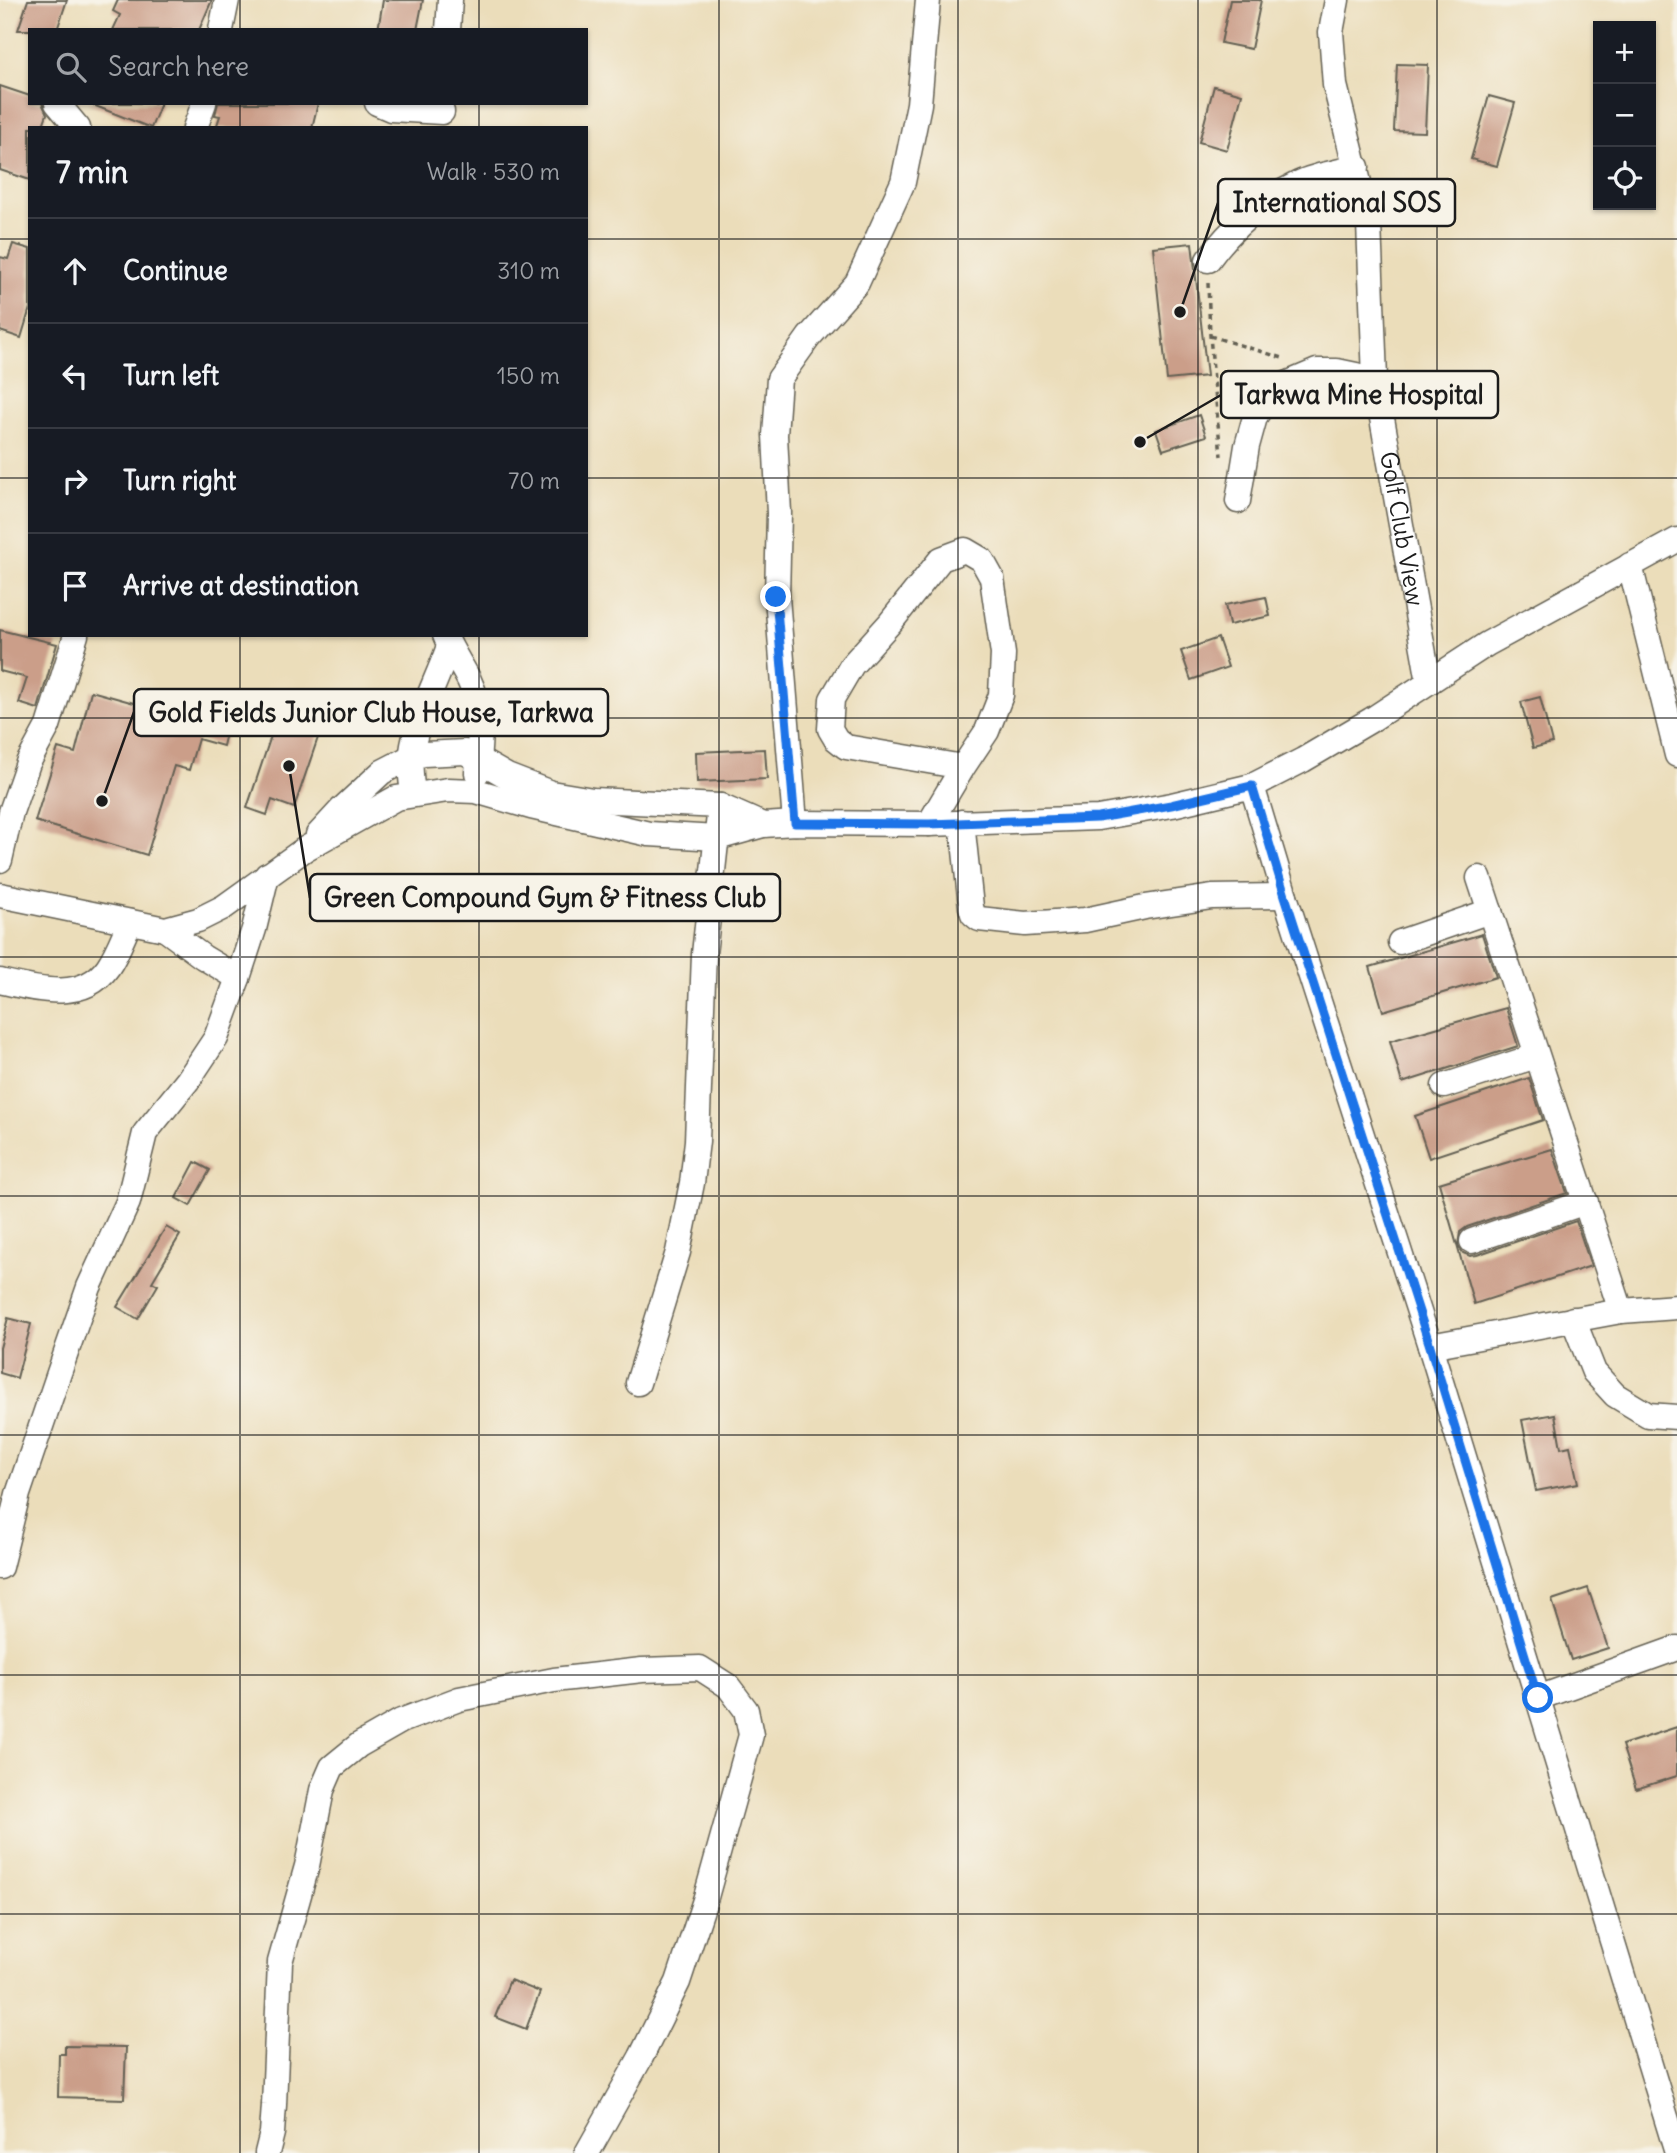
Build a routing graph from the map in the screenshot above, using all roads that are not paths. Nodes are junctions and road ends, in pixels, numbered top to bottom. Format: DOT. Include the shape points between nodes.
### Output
graph roads {
  1 [pos="227,0"];
  2 [pos="450,0"];
  3 [pos="928,0"];
  4 [pos="1337,0"];
  5 [pos="221,28"];
  6 [pos="448,28"];
  7 [pos="59,105"];
  8 [pos="203,105"];
  9 [pos="382,105"];
  10 [pos="441,114"];
  11 [pos="76,126"];
  12 [pos="196,126"];
  13 [pos="1357,167"];
  14 [pos="1208,260"];
  15 [pos="1375,379"];
  16 [pos="1238,501"];
  17 [pos="1677,540"];
  18 [pos="1630,565"];
  19 [pos="75,637"];
  20 [pos="447,641"];
  21 [pos="1667,674"];
  22 [pos="1429,682"];
  23 [pos="1671,711"];
  24 [pos="1677,755"];
  25 [pos="411,757"];
  26 [pos="479,758"];
  27 [pos="963,766"];
  28 [pos="1252,786"];
  29 [pos="476,791"];
  30 [pos="414,794"];
  31 [pos="720,806"];
  32 [pos="592,810"];
  33 [pos="962,822"];
  34 [pos="795,823"];
  35 [pos="929,824"];
  36 [pos="763,825"];
  37 [pos="717,838"];
  38 [pos="305,849"];
  39 [pos="0,860"];
  40 [pos="267,875"];
  41 [pos="1479,878"];
  42 [pos="0,895"];
  43 [pos="1285,896"];
  44 [pos="1490,911"];
  45 [pos="130,922"];
  46 [pos="165,929"];
  47 [pos="1400,942"];
  48 [pos="238,978"];
  49 [pos="0,981"];
  50 [pos="1536,1056"];
  51 [pos="1444,1087"];
  52 [pos="1586,1202"];
  53 [pos="1472,1241"];
  54 [pos="1677,1307"];
  55 [pos="1621,1311"];
  56 [pos="1573,1320"];
  57 [pos="1430,1346"];
  58 [pos="638,1383"];
  59 [pos="1676,1417"];
  60 [pos="0,1567"];
  61 [pos="1677,1648"];
  62 [pos="1538,1698"];
  63 [pos="267,2153"];
  64 [pos="587,2153"];
  65 [pos="1677,2153"];
  1 -- 5 [label="street"];
  2 -- 6 [label="street"];
  3 -- 34 [label="street" via="919,104 904,182 857,283 779,379 776,597"];
  4 -- 13 [label="street, Golf Club View" via="1331,32 1335,85"];
  7 -- 11 [label="street"];
  8 -- 12 [label="street"];
  9 -- 10 [label="street"];
  13 -- 14 [label="street" via="1300,183 1268,201 1223,239"];
  13 -- 15 [label="street, Golf Club View" via="1369,223"];
  15 -- 16 [label="street" via="1317,371 1284,385 1266,399 1247,446"];
  15 -- 22 [label="street, Golf Club View"];
  17 -- 18 [label="street"];
  18 -- 21 [label="street"];
  18 -- 22 [label="street" via="1487,644"];
  19 -- 39 [label="street" via="48,726 28,763 11,812"];
  20 -- 25 [label="street"];
  20 -- 26 [label="street" via="479,710"];
  21 -- 23 [label="street"];
  22 -- 28 [label="street"];
  23 -- 24 [label="street"];
  25 -- 26 [label="street" via="465,752"];
  25 -- 30 [label="street"];
  25 -- 38 [label="street" via="382,772"];
  26 -- 29 [label="street"];
  26 -- 32 [label="street" via="507,776"];
  27 -- 27 [label="street" via="987,731 1000,695 1003,654 992,578 982,560 965,551 941,559 852,665 832,699 830,729 846,747"];
  27 -- 35 [label="street"];
  28 -- 33 [label="street" via="1098,818"];
  28 -- 43 [label="street"];
  29 -- 30 [label="street"];
  29 -- 32 [label="street" via="531,807"];
  30 -- 38 [label="street" via="396,798"];
  31 -- 32 [label="street"];
  31 -- 36 [label="street"];
  31 -- 37 [label="street"];
  32 -- 37 [label="street" via="649,834"];
  33 -- 35 [label="street"];
  33 -- 43 [label="street" via="972,914 979,919 1025,924 1085,920 1212,897"];
  34 -- 35 [label="street"];
  34 -- 36 [label="street"];
  36 -- 37 [label="street"];
  37 -- 58 [label="street" via="704,954 692,1184 678,1252"];
  38 -- 40 [label="street"];
  40 -- 46 [label="street" via="225,907"];
  40 -- 48 [label="street"];
  41 -- 44 [label="street"];
  42 -- 45 [label="street"];
  43 -- 57 [label="street"];
  44 -- 47 [label="street"];
  44 -- 50 [label="street"];
  45 -- 46 [label="street"];
  45 -- 49 [label="street" via="107,968 90,983 68,992"];
  46 -- 48 [label="street"];
  48 -- 60 [label="street" via="216,1038 145,1133 128,1202 89,1287 18,1494"];
  50 -- 51 [label="street"];
  50 -- 52 [label="street"];
  52 -- 53 [label="street"];
  52 -- 55 [label="street"];
  54 -- 55 [label="street"];
  55 -- 56 [label="street"];
  56 -- 57 [label="street"];
  56 -- 59 [label="street" via="1594,1372 1615,1395 1648,1415"];
  57 -- 62 [label="street"];
  61 -- 62 [label="street"];
  62 -- 65 [label="street"];
  63 -- 64 [label="street" via="274,2105 280,1962 322,1790 332,1767 401,1721 458,1699 555,1680 700,1668 727,1686 746,1710 751,1735 678,1982"];
}
